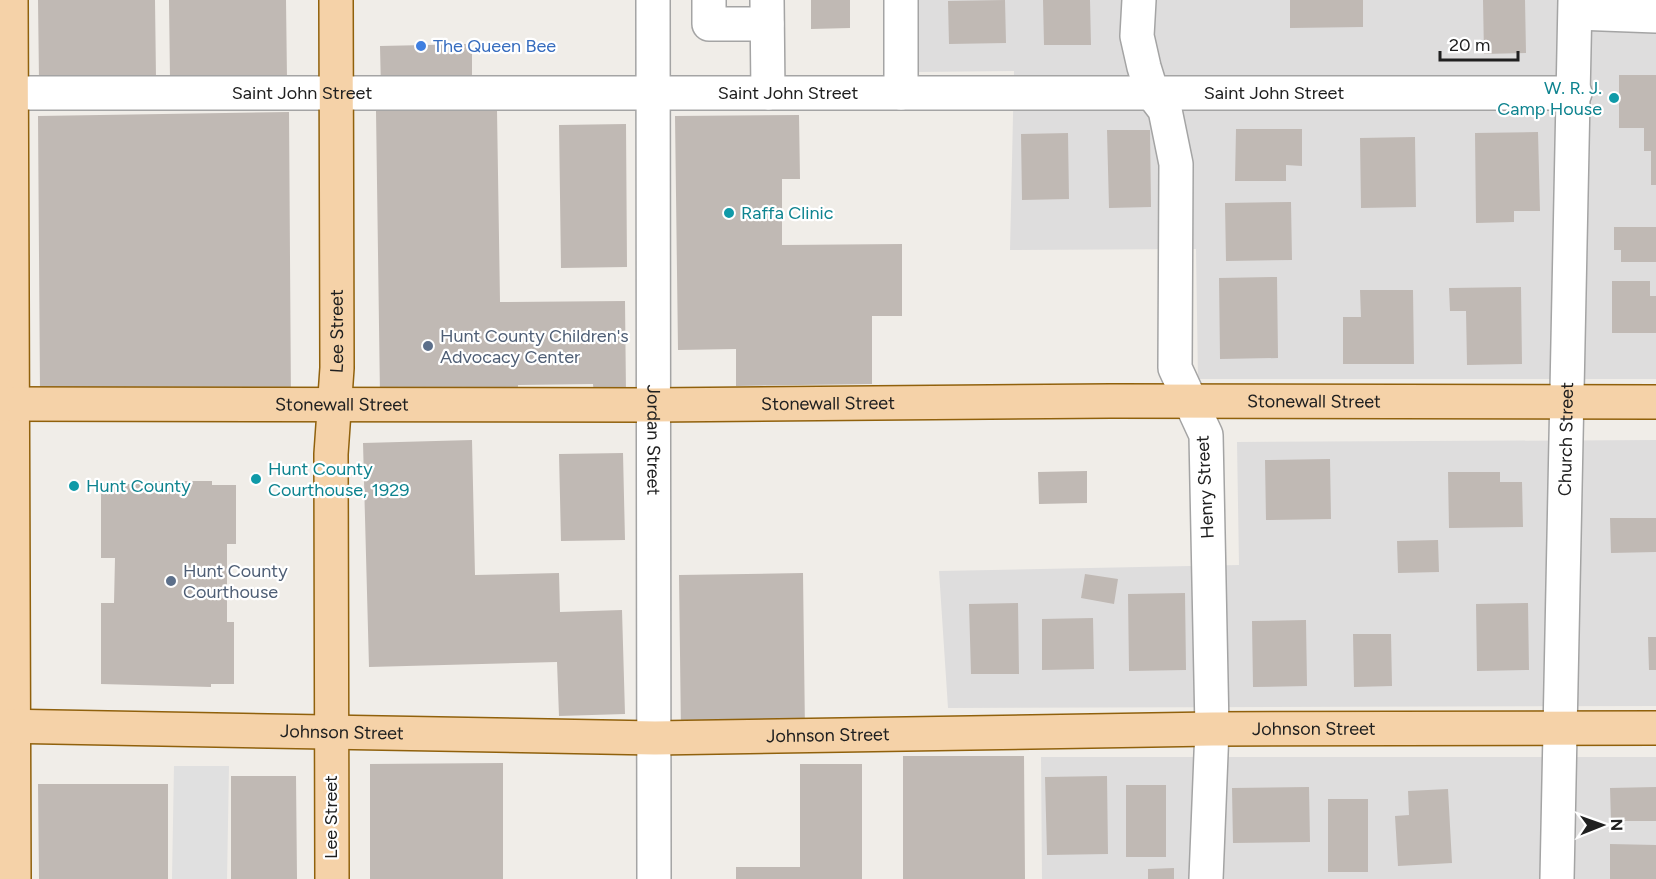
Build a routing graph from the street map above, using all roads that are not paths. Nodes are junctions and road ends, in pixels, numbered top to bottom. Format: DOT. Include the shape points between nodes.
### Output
graph roads {
  1 [pos="11,0"];
  2 [pos="336,0"];
  3 [pos="653,0"];
  4 [pos="709,0"];
  5 [pos="901,0"];
  6 [pos="1139,0"];
  7 [pos="1576,7"];
  8 [pos="767,12"];
  9 [pos="1656,16"];
  10 [pos="6,93"];
  11 [pos="336,93"];
  12 [pos="653,93"];
  13 [pos="768,93"];
  14 [pos="901,93"];
  15 [pos="1152,93"];
  16 [pos="1575,93"];
  17 [pos="1190,402"];
  18 [pos="1656,402"];
  19 [pos="1569,403"];
  20 [pos="7,405"];
  21 [pos="653,405"];
  22 [pos="334,406"];
  23 [pos="8,726"];
  24 [pos="1561,728"];
  25 [pos="1656,728"];
  26 [pos="1212,729"];
  27 [pos="331,733"];
  28 [pos="655,738"];
  29 [pos="14,879"];
  30 [pos="332,879"];
  31 [pos="654,879"];
  32 [pos="1206,879"];
  33 [pos="1557,879"];
  1 -- 10 [label="main road"];
  2 -- 11 [label="main road, Lee Street"];
  3 -- 12 [label="street, Jordan Street"];
  4 -- 8 [label="street" via="709,24"];
  5 -- 14 [label="street"];
  6 -- 15 [label="street, Henry Street" via="1137,36"];
  7 -- 9 [label="street"];
  7 -- 16 [label="street, Church Street"];
  8 -- 13 [label="street"];
  10 -- 11 [label="street, Saint John Street"];
  10 -- 20 [label="main road"];
  11 -- 12 [label="street, Saint John Street"];
  11 -- 22 [label="main road, Lee Street"];
  12 -- 13 [label="street, Saint John Street"];
  12 -- 21 [label="street, Jordan Street"];
  13 -- 14 [label="street, Saint John Street"];
  14 -- 15 [label="street, Saint John Street"];
  15 -- 16 [label="street, Saint John Street"];
  15 -- 17 [label="street, Henry Street" via="1165,110 1176,164 1175,368"];
  16 -- 19 [label="street, Church Street"];
  17 -- 19 [label="main road, Stonewall Street"];
  17 -- 21 [label="main road, Stonewall Street"];
  17 -- 26 [label="street, Henry Street" via="1206,435"];
  18 -- 19 [label="main road, Stonewall Street"];
  19 -- 24 [label="street, Church Street"];
  20 -- 22 [label="main road, Stonewall Street"];
  20 -- 23 [label="main road"];
  21 -- 22 [label="main road, Stonewall Street"];
  21 -- 28 [label="street, Jordan Street"];
  22 -- 27 [label="main road, Lee Street"];
  23 -- 27 [label="main road, Johnson Street"];
  23 -- 29 [label="main road"];
  24 -- 25 [label="main road, Johnson Street"];
  24 -- 26 [label="main road, Johnson Street"];
  24 -- 33 [label="street, Church Street"];
  26 -- 28 [label="main road, Johnson Street"];
  26 -- 32 [label="street, Henry Street"];
  27 -- 28 [label="main road, Johnson Street"];
  27 -- 30 [label="main road, Lee Street"];
  28 -- 31 [label="street, Jordan Street"];
}
